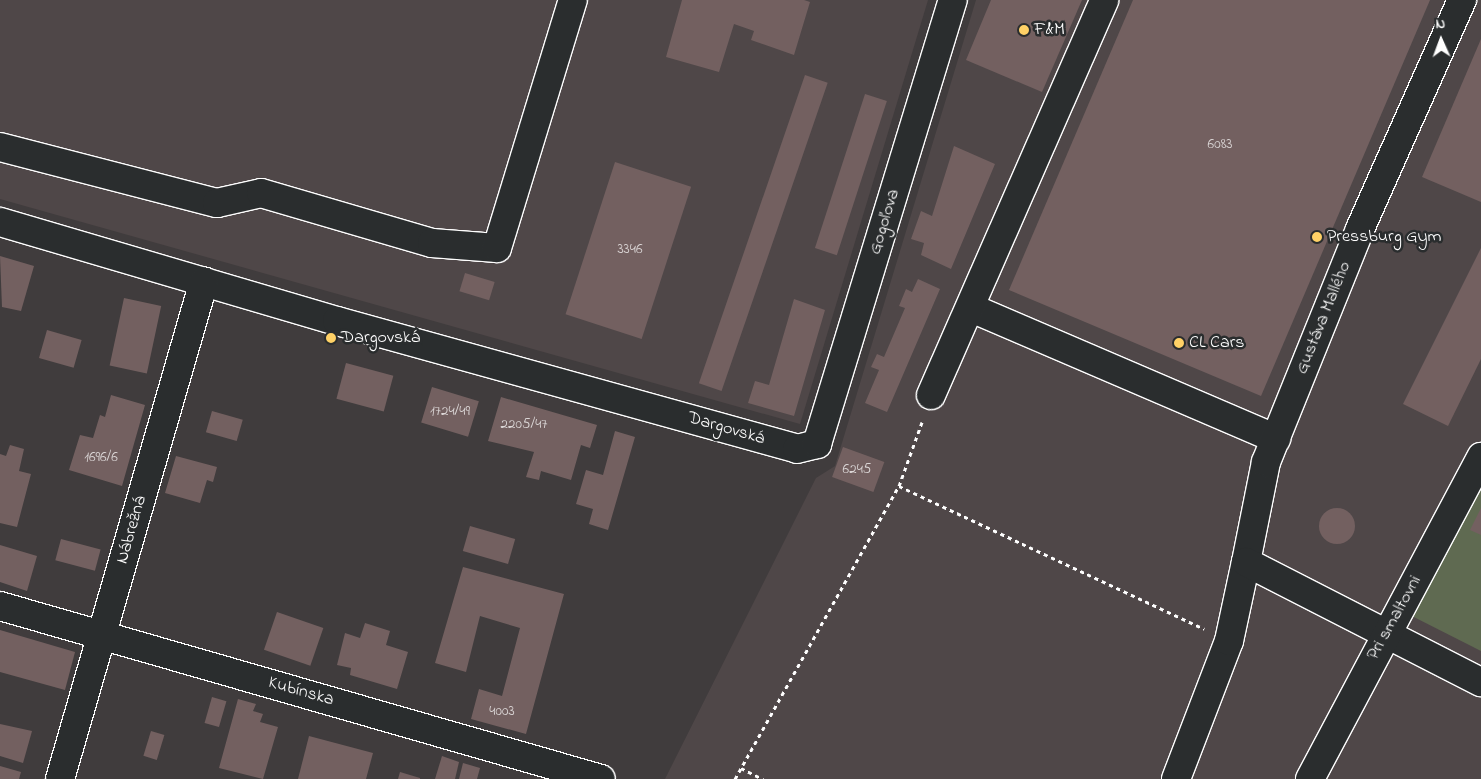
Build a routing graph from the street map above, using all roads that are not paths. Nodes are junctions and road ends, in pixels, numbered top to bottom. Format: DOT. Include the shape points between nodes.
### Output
graph roads {
  1 [pos="573,0"];
  2 [pos="952,0"];
  3 [pos="1104,0"];
  4 [pos="1462,0"];
  5 [pos="0,147"];
  6 [pos="0,222"];
  7 [pos="204,281"];
  8 [pos="972,308"];
  9 [pos="931,395"];
  10 [pos="1276,439"];
  11 [pos="818,444"];
  12 [pos="1481,457"];
  13 [pos="1246,562"];
  14 [pos="0,606"];
  15 [pos="1386,632"];
  16 [pos="101,634"];
  17 [pos="1481,682"];
  18 [pos="60,779"];
  19 [pos="601,779"];
  20 [pos="1176,779"];
  21 [pos="1310,779"];
  1 -- 5 [label="street" via="497,248 432,242 261,193 217,203"];
  2 -- 11 [label="street, Gogoľova"];
  3 -- 8 [label="street"];
  4 -- 10 [label="street, Gustáva Mallého" via="1360,229"];
  6 -- 7 [label="street, Dargovská"];
  7 -- 11 [label="street, Dargovská" via="797,449"];
  7 -- 16 [label="street, Nábrežná"];
  8 -- 9 [label="street"];
  8 -- 10 [label="street"];
  10 -- 13 [label="street, Gustáva Mallého" via="1266,462"];
  12 -- 15 [label="street, Pri smaltovni" via="1449,522"];
  13 -- 15 [label="street"];
  13 -- 20 [label="street, Gustáva Mallého" via="1229,641"];
  14 -- 16 [label="street, Kubínska"];
  15 -- 17 [label="street"];
  15 -- 21 [label="street, Pri smaltovni"];
  16 -- 18 [label="street, Nábrežná"];
  16 -- 19 [label="street, Kubínska"];
}
